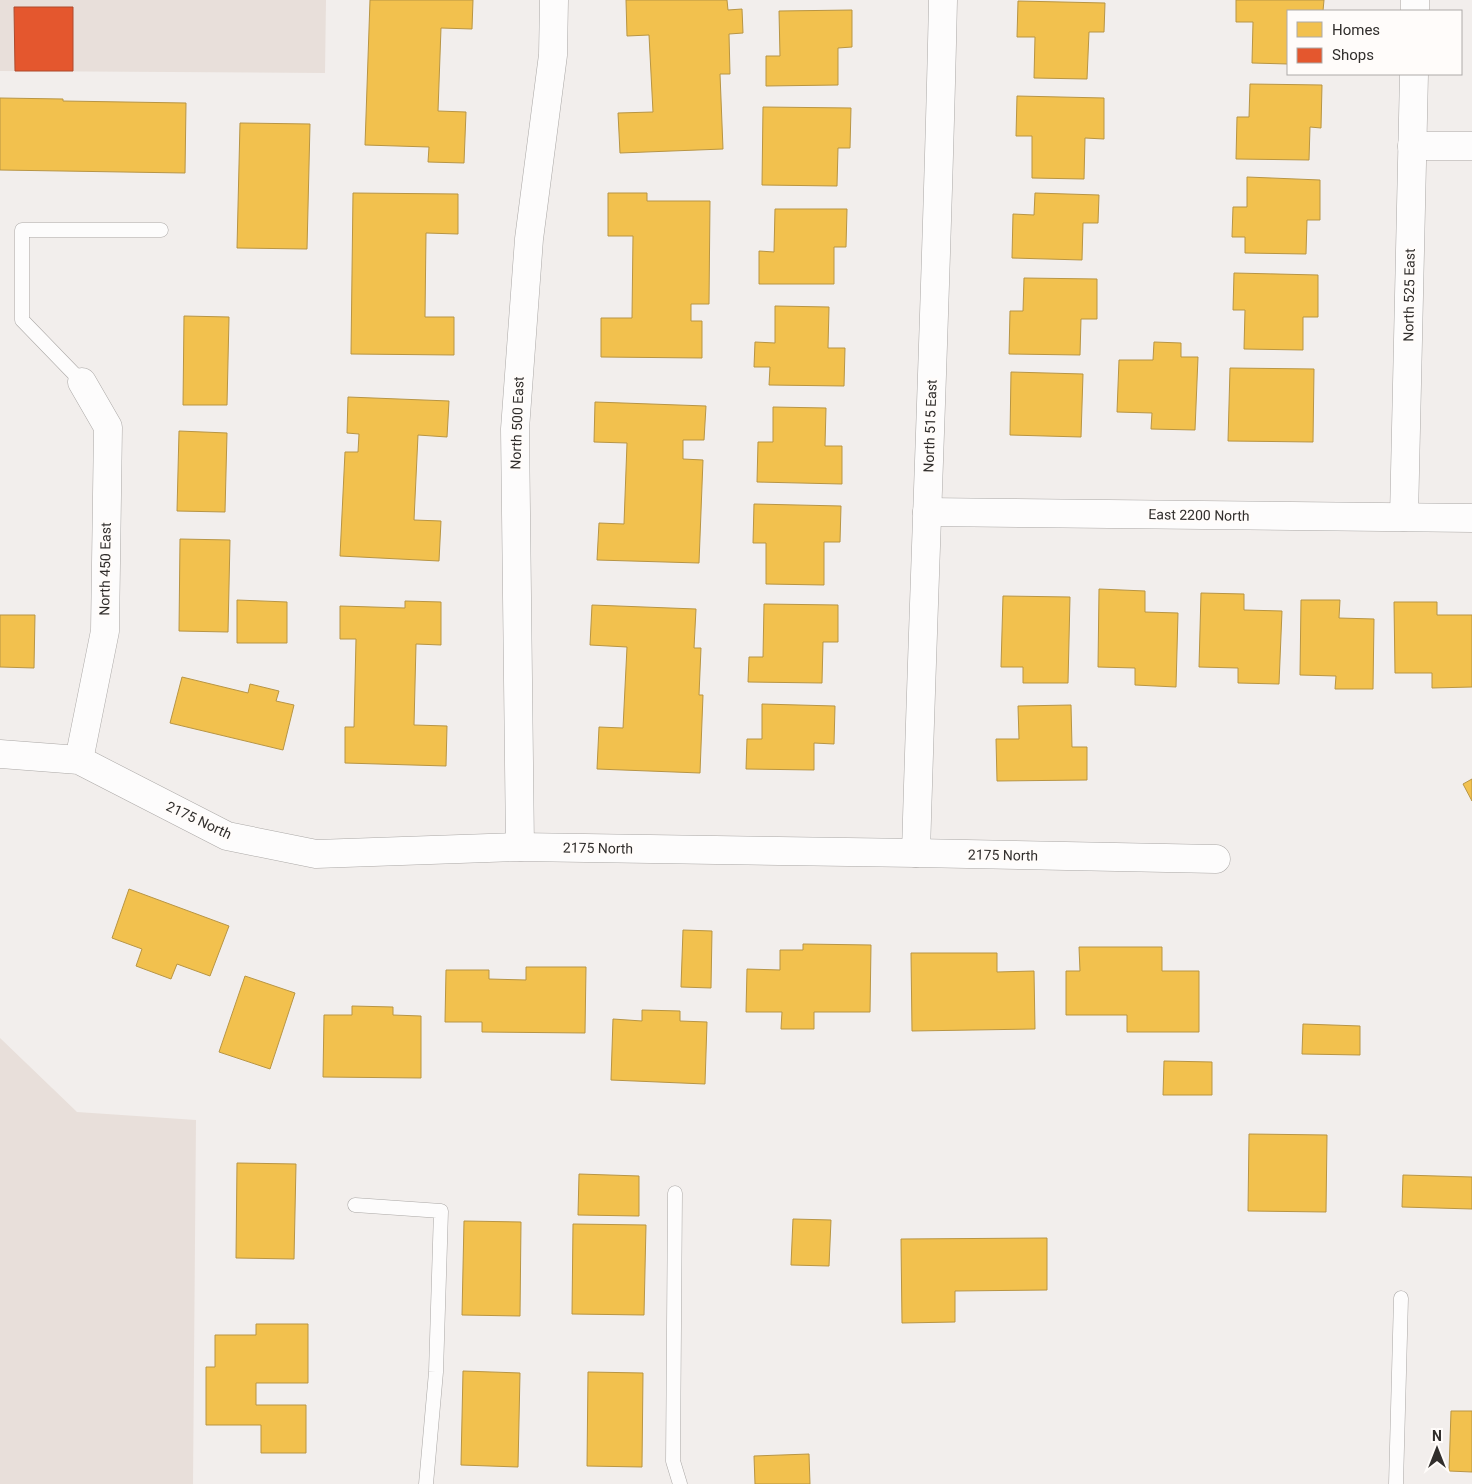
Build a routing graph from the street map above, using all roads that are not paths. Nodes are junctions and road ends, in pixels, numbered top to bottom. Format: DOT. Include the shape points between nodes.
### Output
graph roads {
  1 [pos="554,0"];
  2 [pos="943,0"];
  3 [pos="1414,75"];
  4 [pos="1412,146"];
  5 [pos="1472,146"];
  6 [pos="161,230"];
  7 [pos="82,382"];
  8 [pos="927,512"];
  9 [pos="1404,517"];
  10 [pos="1472,518"];
  11 [pos="0,754"];
  12 [pos="78,760"];
  13 [pos="520,847"];
  14 [pos="916,853"];
  15 [pos="1216,859"];
  16 [pos="675,1193"];
  17 [pos="355,1205"];
  18 [pos="1402,1298"];
  19 [pos="426,1484"];
  20 [pos="680,1484"];
  21 [pos="1396,1484"];
  1 -- 13 [label="street, North 500 East" via="553,55 529,239 514,429"];
  2 -- 8 [label="street, North 515 East"];
  3 -- 4 [label="street, North 525 East"];
  4 -- 5 [label="street"];
  4 -- 9 [label="street, North 525 East"];
  6 -- 7 [label="lane" via="22,230 22,320"];
  7 -- 12 [label="street, North 450 East" via="108,426 105,631"];
  8 -- 9 [label="street, East 2200 North"];
  8 -- 14 [label="street, North 515 East"];
  9 -- 10 [label="street, East 2200 North"];
  11 -- 12 [label="street, 2175 North"];
  12 -- 13 [label="street, 2175 North" via="228,836 316,854"];
  13 -- 14 [label="street, 2175 North"];
  14 -- 15 [label="street, 2175 North"];
  16 -- 20 [label="lane" via="673,1461"];
  17 -- 19 [label="lane" via="441,1211 436,1372"];
  18 -- 21 [label="lane"];
}
